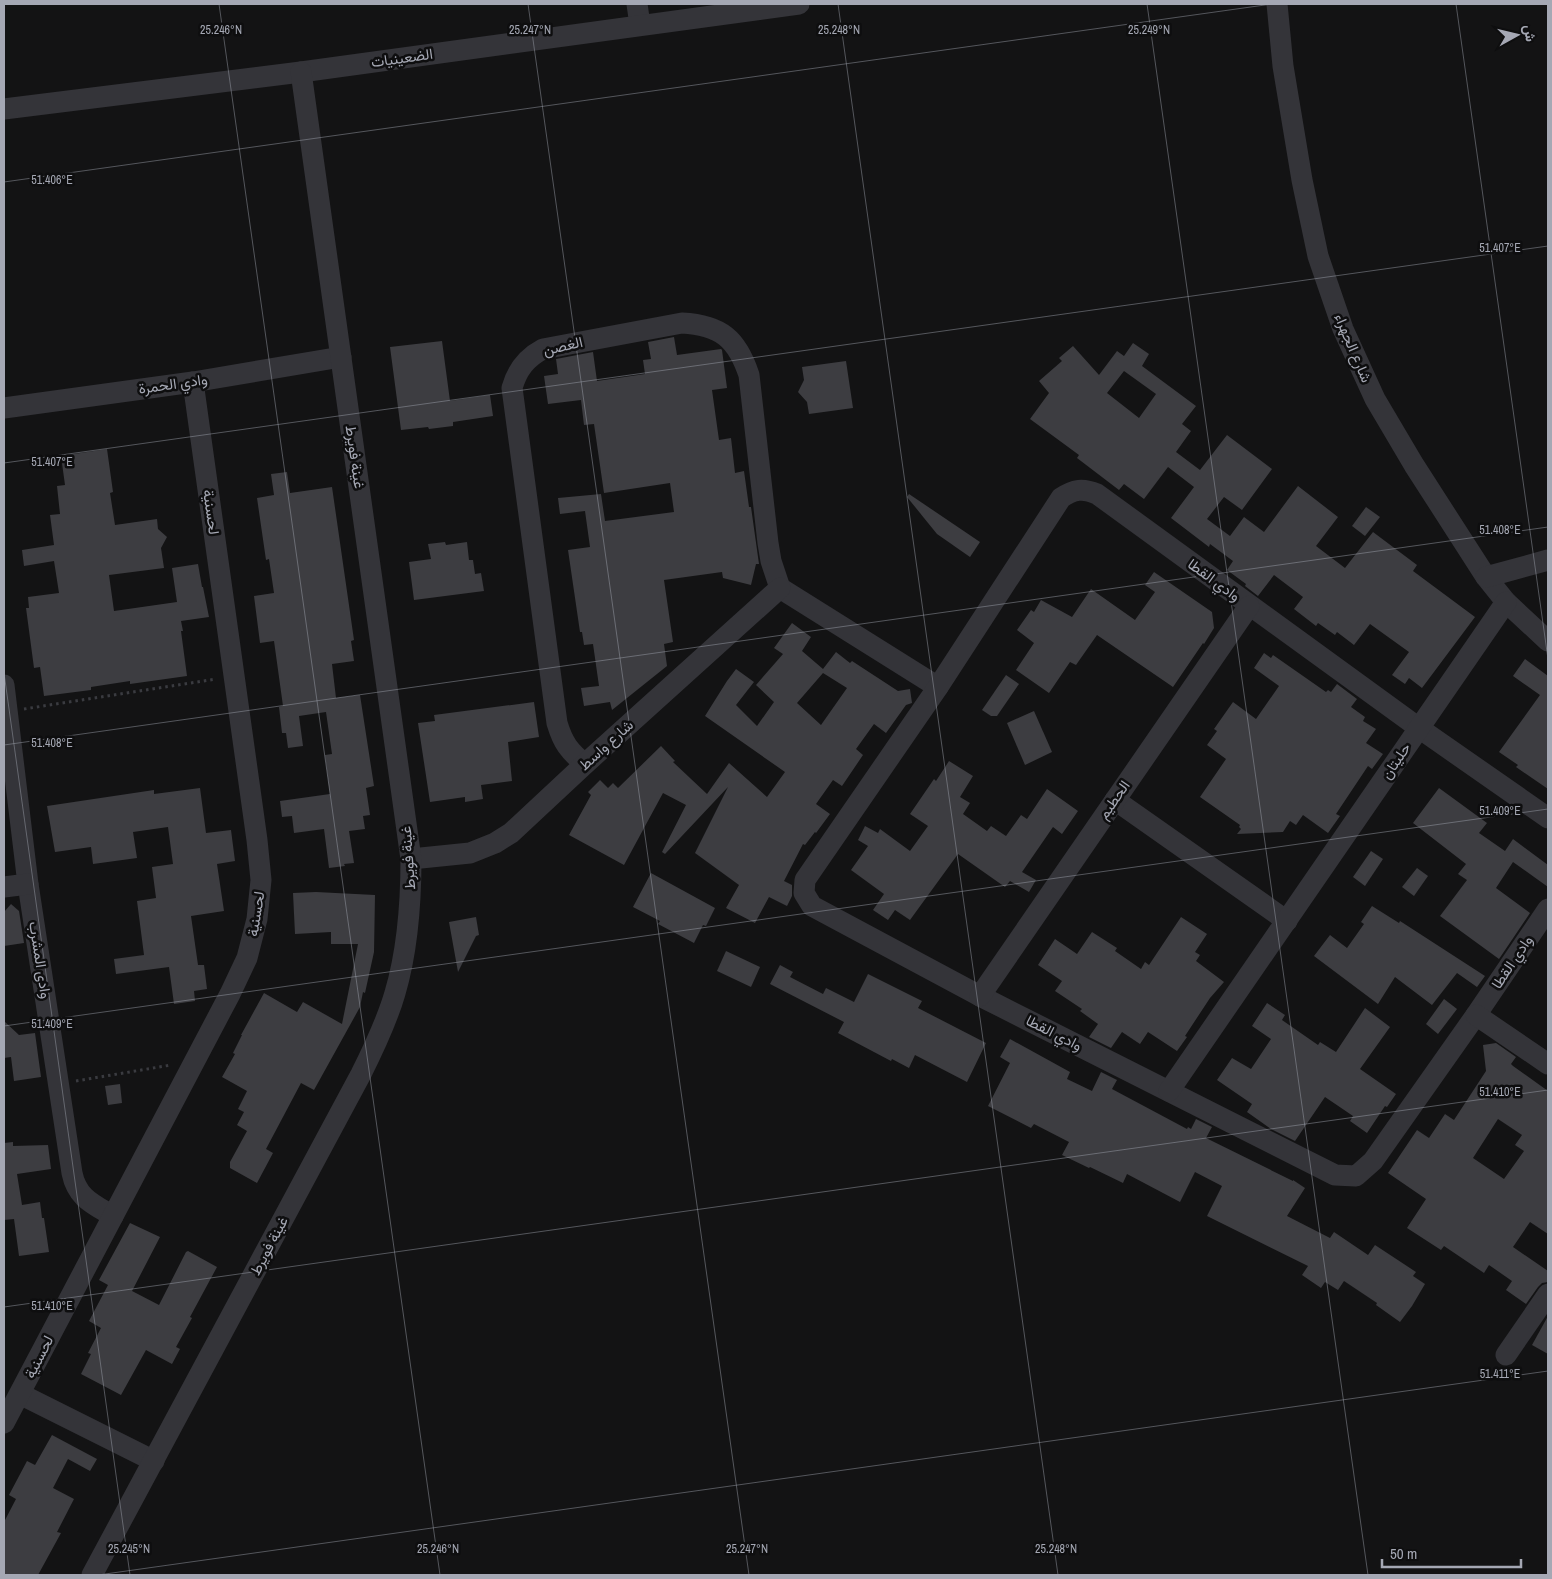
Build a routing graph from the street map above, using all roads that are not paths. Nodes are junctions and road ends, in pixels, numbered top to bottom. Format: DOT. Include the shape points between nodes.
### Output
graph roads {
  1 [pos="637,4"];
  2 [pos="799,4"];
  3 [pos="1277,4"];
  4 [pos="640,25"];
  5 [pos="301,72"];
  6 [pos="4,108"];
  7 [pos="341,357"];
  8 [pos="192,382"];
  9 [pos="4,408"];
  10 [pos="1548,560"];
  11 [pos="1486,577"];
  12 [pos="780,588"];
  13 [pos="1506,602"];
  14 [pos="1249,606"];
  15 [pos="1548,641"];
  16 [pos="4,685"];
  17 [pos="938,687"];
  18 [pos="1419,728"];
  19 [pos="585,764"];
  20 [pos="1115,800"];
  21 [pos="1548,818"];
  22 [pos="411,859"];
  23 [pos="28,884"];
  24 [pos="4,887"];
  25 [pos="1548,908"];
  26 [pos="1287,921"];
  27 [pos="980,996"];
  28 [pos="1476,1015"];
  29 [pos="1548,1064"];
  30 [pos="1169,1091"];
  31 [pos="113,1216"];
  32 [pos="1548,1294"];
  33 [pos="1506,1354"];
  34 [pos="20,1394"];
  35 [pos="4,1422"];
  36 [pos="154,1461"];
  37 [pos="92,1575"];
  1 -- 4 [label="street"];
  2 -- 4 [label="street, الضعينيات"];
  3 -- 11 [label="street, شارع الجهراء" via="1283,66 1302,180 1318,256 1343,329 1375,399"];
  4 -- 5 [label="street, الضعينيات"];
  5 -- 6 [label="street, الضعينيات"];
  5 -- 7 [label="street, غينة فويرط"];
  7 -- 8 [label="street, وادي الحمرة"];
  7 -- 22 [label="street, غينة فويرط"];
  8 -- 9 [label="street, وادي الحمرة"];
  8 -- 31 [label="street, لحسنية" via="261,880 257,919 247,958"];
  10 -- 11 [label="street"];
  11 -- 13 [label="street, شارع الجهراء"];
  12 -- 17 [label="street"];
  12 -- 19 [label="street, شارع واسط"];
  12 -- 19 [label="street, الغصن" via="768,543 749,375 733,342 701,324 682,323 543,349 526,361 519,369 512,388 557,723 561,739"];
  13 -- 15 [label="street, شارع الجهراء"];
  13 -- 18 [label="street, حليتان"];
  14 -- 17 [label="street, وادي القطا" via="1097,494 1088,490 1069,492 1061,498"];
  14 -- 18 [label="street, وادي القطا"];
  14 -- 20 [label="street, الحطيم"];
  16 -- 23 [label="street, وادى المشرب"];
  17 -- 27 [label="street, وادي القطا" via="805,880 804,893 812,906"];
  18 -- 21 [label="street, وادي القطا"];
  18 -- 26 [label="street, حليتان"];
  19 -- 22 [label="street, شارع واسط" via="511,833 495,843 470,853"];
  20 -- 26 [label="street"];
  20 -- 27 [label="street, الحطيم"];
  22 -- 36 [label="street, غينة فويرط" via="406,949 396,992 381,1034"];
  23 -- 24 [label="street"];
  23 -- 31 [label="street, وادى المشرب" via="73,1182 83,1197"];
  25 -- 28 [label="street, وادي القطا"];
  26 -- 30 [label="street, حليتان"];
  27 -- 30 [label="street, وادي القطا"];
  28 -- 29 [label="street"];
  28 -- 30 [label="street, وادي القطا" via="1373,1161 1356,1176 1335,1175"];
  31 -- 34 [label="street, لحسنية"];
  32 -- 33 [label="street"];
  34 -- 35 [label="street, لحسنية"];
  34 -- 36 [label="street, لحسنية"];
  36 -- 37 [label="street, غينة فويرط"];
}
